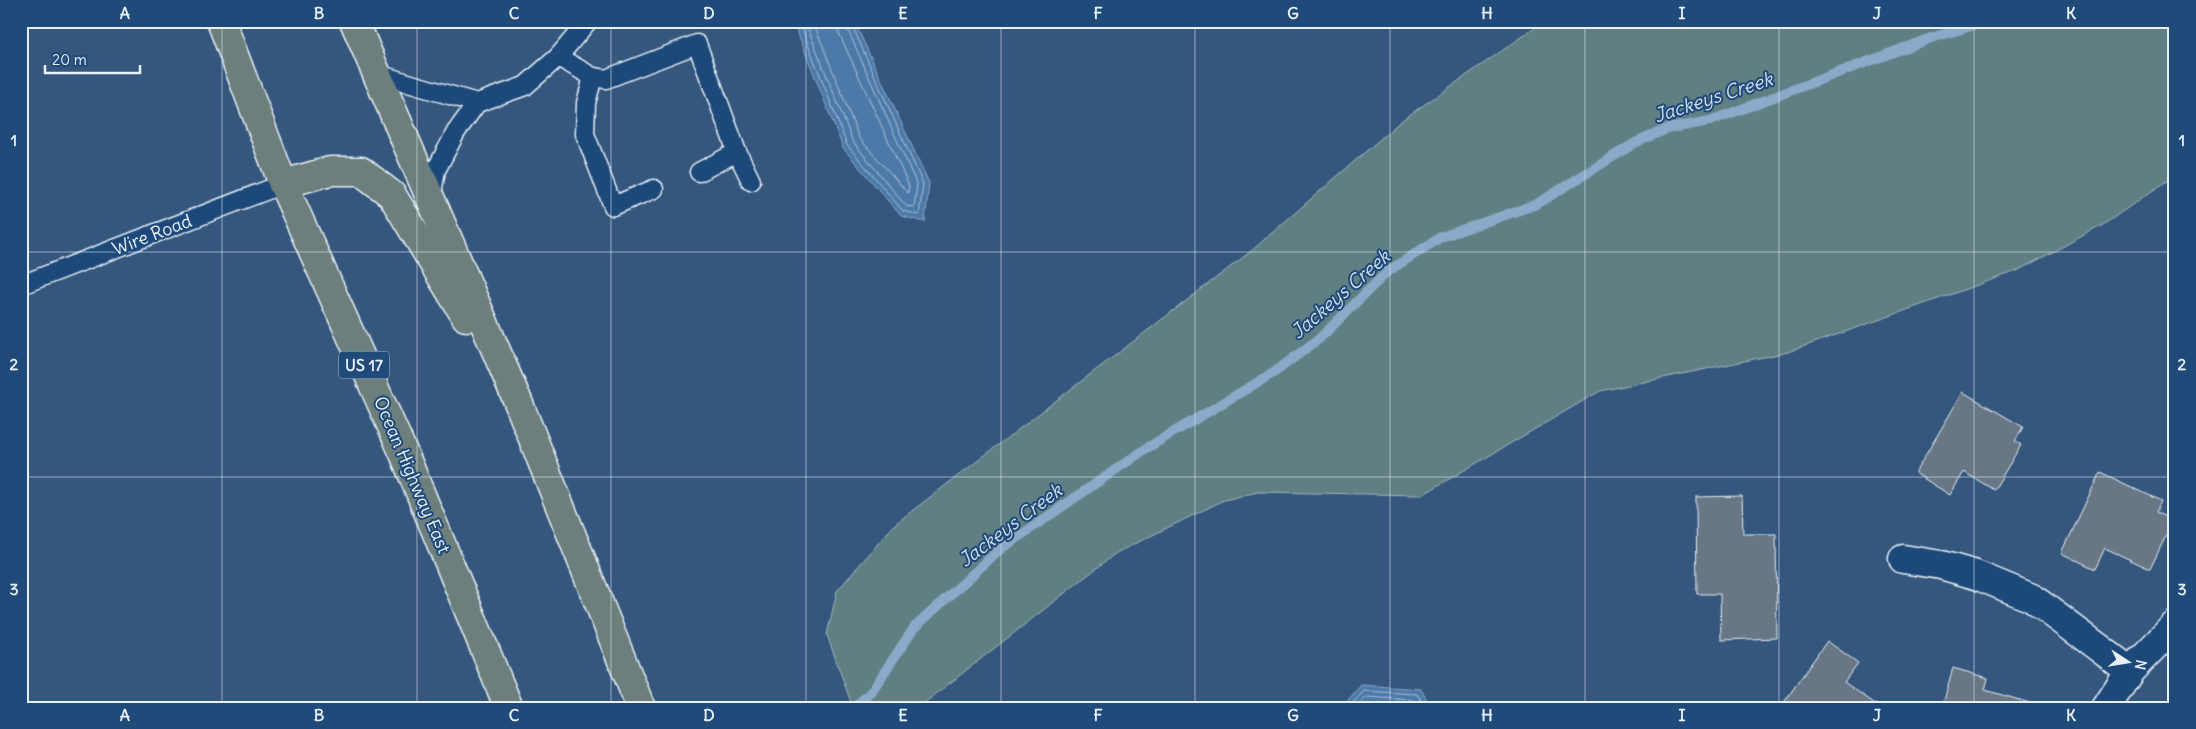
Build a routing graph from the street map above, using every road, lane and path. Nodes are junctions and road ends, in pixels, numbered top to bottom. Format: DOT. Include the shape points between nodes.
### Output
graph roads {
  1 [pos="221,21"];
  2 [pos="354,21"];
  3 [pos="588,21"];
  4 [pos="558,57"];
  5 [pos="377,74"];
  6 [pos="593,77"];
  7 [pos="477,103"];
  8 [pos="736,152"];
  9 [pos="699,172"];
  10 [pos="751,181"];
  11 [pos="283,184"];
  12 [pos="654,189"];
  13 [pos="431,200"];
  14 [pos="21,285"];
  15 [pos="519,404"];
  16 [pos="1903,559"];
  17 [pos="2175,625"];
  18 [pos="2130,671"];
  19 [pos="509,708"];
  20 [pos="641,708"];
  21 [pos="2106,708"];
  1 -- 11 [label="highway, Ocean Highway East / US 17"];
  2 -- 5 [label="highway"];
  3 -- 4 [label="lane"];
  4 -- 6 [label="lane"];
  4 -- 7 [label="lane" via="525,86"];
  5 -- 7 [label="lane"];
  5 -- 13 [label="highway"];
  6 -- 8 [label="lane" via="606,79 697,44"];
  6 -- 12 [label="lane" via="586,103 584,134 613,206"];
  7 -- 13 [label="lane" via="456,132 436,170"];
  8 -- 9 [label="lane"];
  8 -- 10 [label="lane"];
  11 -- 14 [label="lane, Wire Road"];
  11 -- 15 [label="highway" via="330,171 361,171 392,195"];
  11 -- 19 [label="highway, Ocean Highway East / US 17" via="405,456"];
  13 -- 15 [label="highway"];
  15 -- 20 [label="highway"];
  16 -- 18 [label="street" via="1976,574 2032,598"];
  17 -- 18 [label="street"];
  18 -- 21 [label="street"];
}
